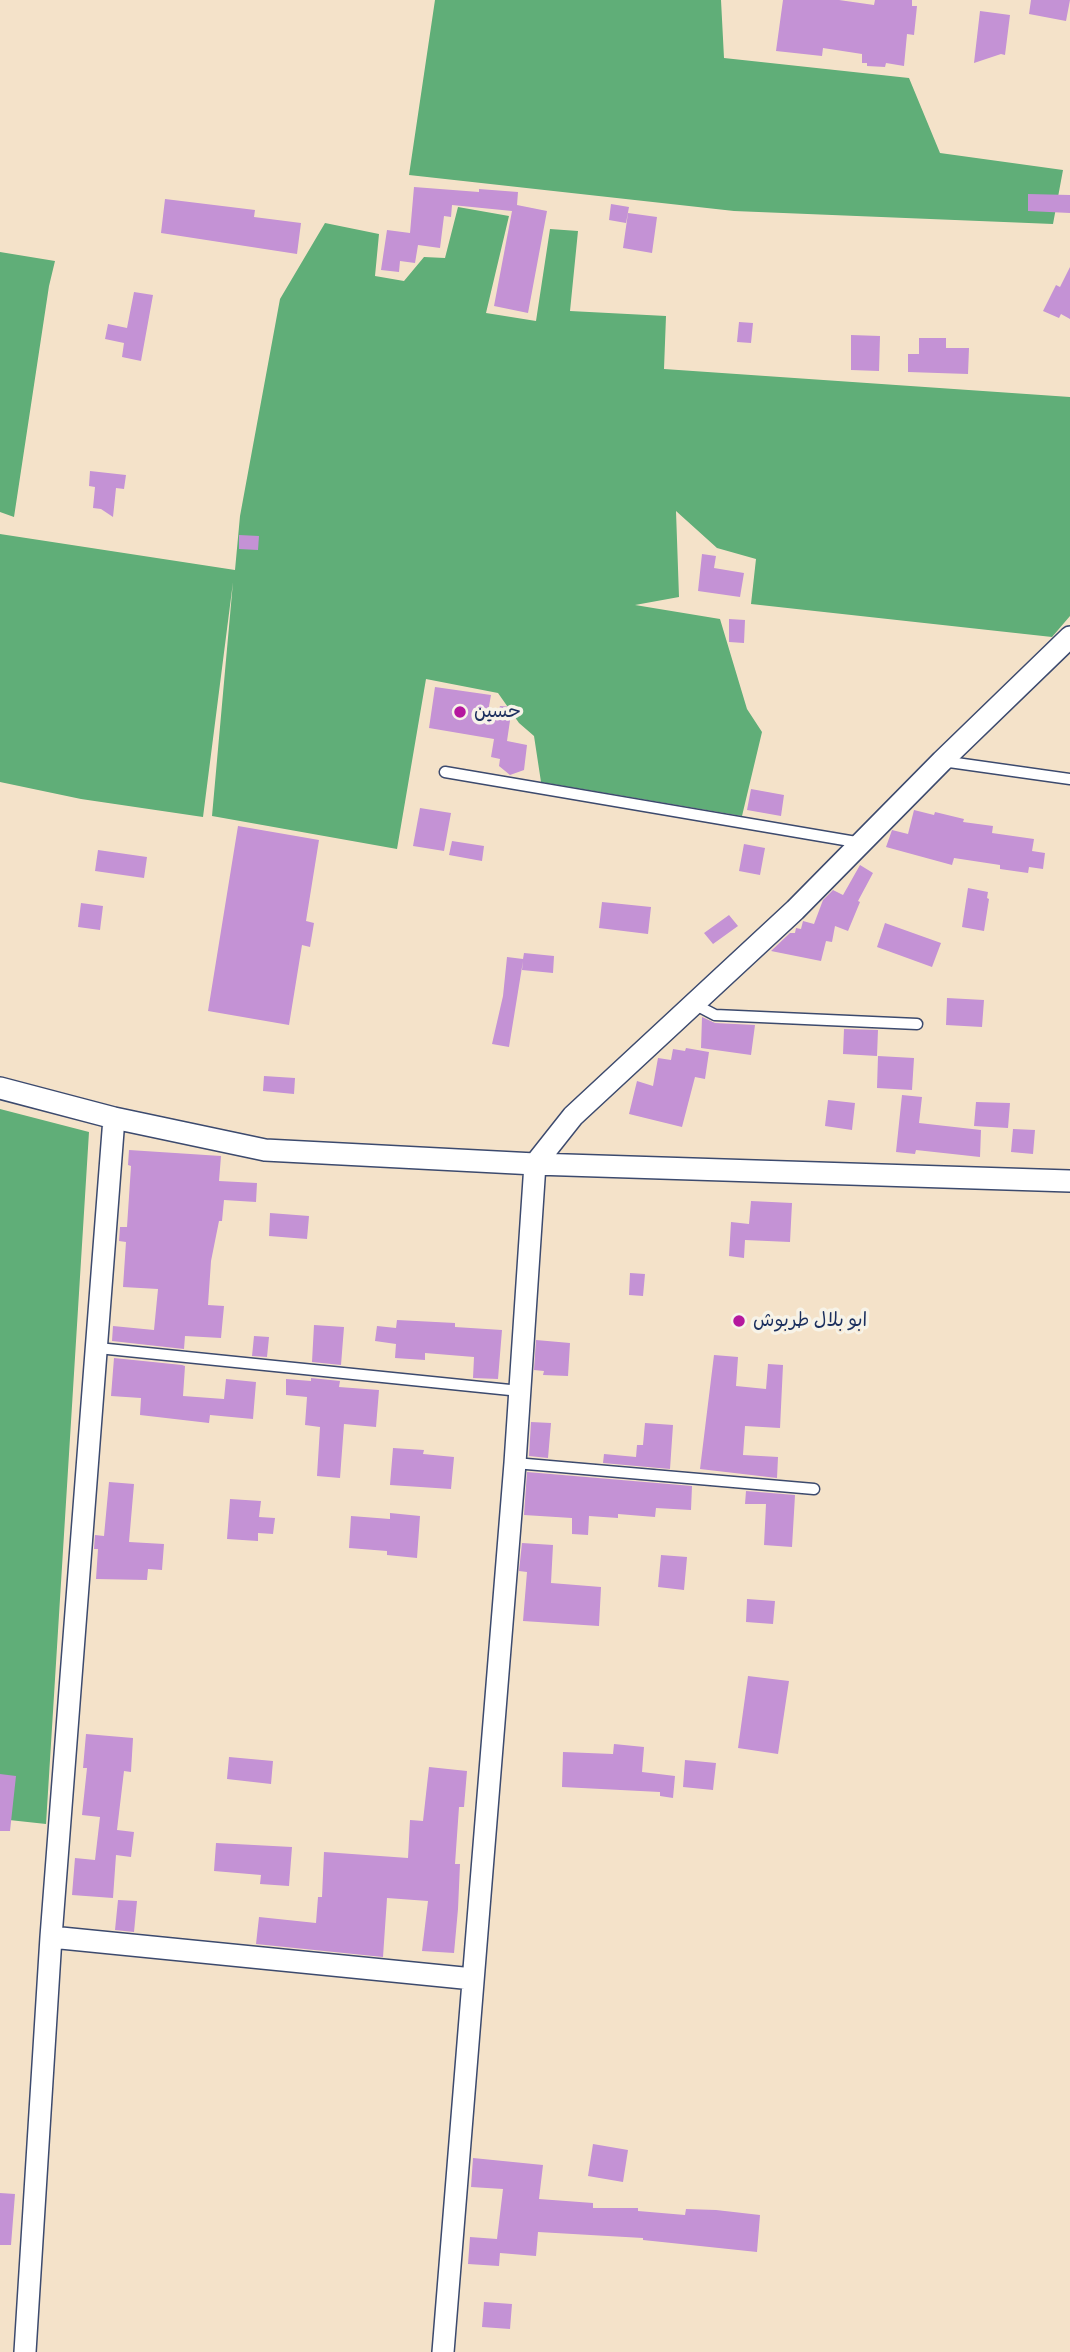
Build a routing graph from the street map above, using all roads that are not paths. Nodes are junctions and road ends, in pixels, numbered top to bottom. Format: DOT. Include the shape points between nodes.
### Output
graph roads {
  1 [pos="1070,637"];
  2 [pos="942,761"];
  3 [pos="445,772"];
  4 [pos="1070,779"];
  5 [pos="862,843"];
  6 [pos="694,1004"];
  7 [pos="917,1024"];
  8 [pos="0,1088"];
  9 [pos="114,1118"];
  10 [pos="535,1164"];
  11 [pos="1070,1181"];
  12 [pos="98,1348"];
  13 [pos="520,1391"];
  14 [pos="515,1463"];
  15 [pos="814,1489"];
  16 [pos="51,1937"];
  17 [pos="473,1979"];
  18 [pos="25,2352"];
  19 [pos="443,2352"];
  1 -- 2 [label="street"];
  2 -- 4 [label="lane"];
  2 -- 5 [label="street"];
  3 -- 5 [label="lane"];
  5 -- 6 [label="street"];
  6 -- 7 [label="lane" via="715,1015"];
  6 -- 10 [label="street" via="573,1116"];
  8 -- 9 [label="street"];
  9 -- 10 [label="street" via="265,1150"];
  9 -- 12 [label="street"];
  10 -- 11 [label="street"];
  10 -- 13 [label="street"];
  12 -- 13 [label="lane"];
  12 -- 16 [label="street"];
  13 -- 14 [label="street"];
  14 -- 15 [label="lane"];
  14 -- 17 [label="street"];
  16 -- 17 [label="street"];
  16 -- 18 [label="street"];
  17 -- 19 [label="street"];
}
